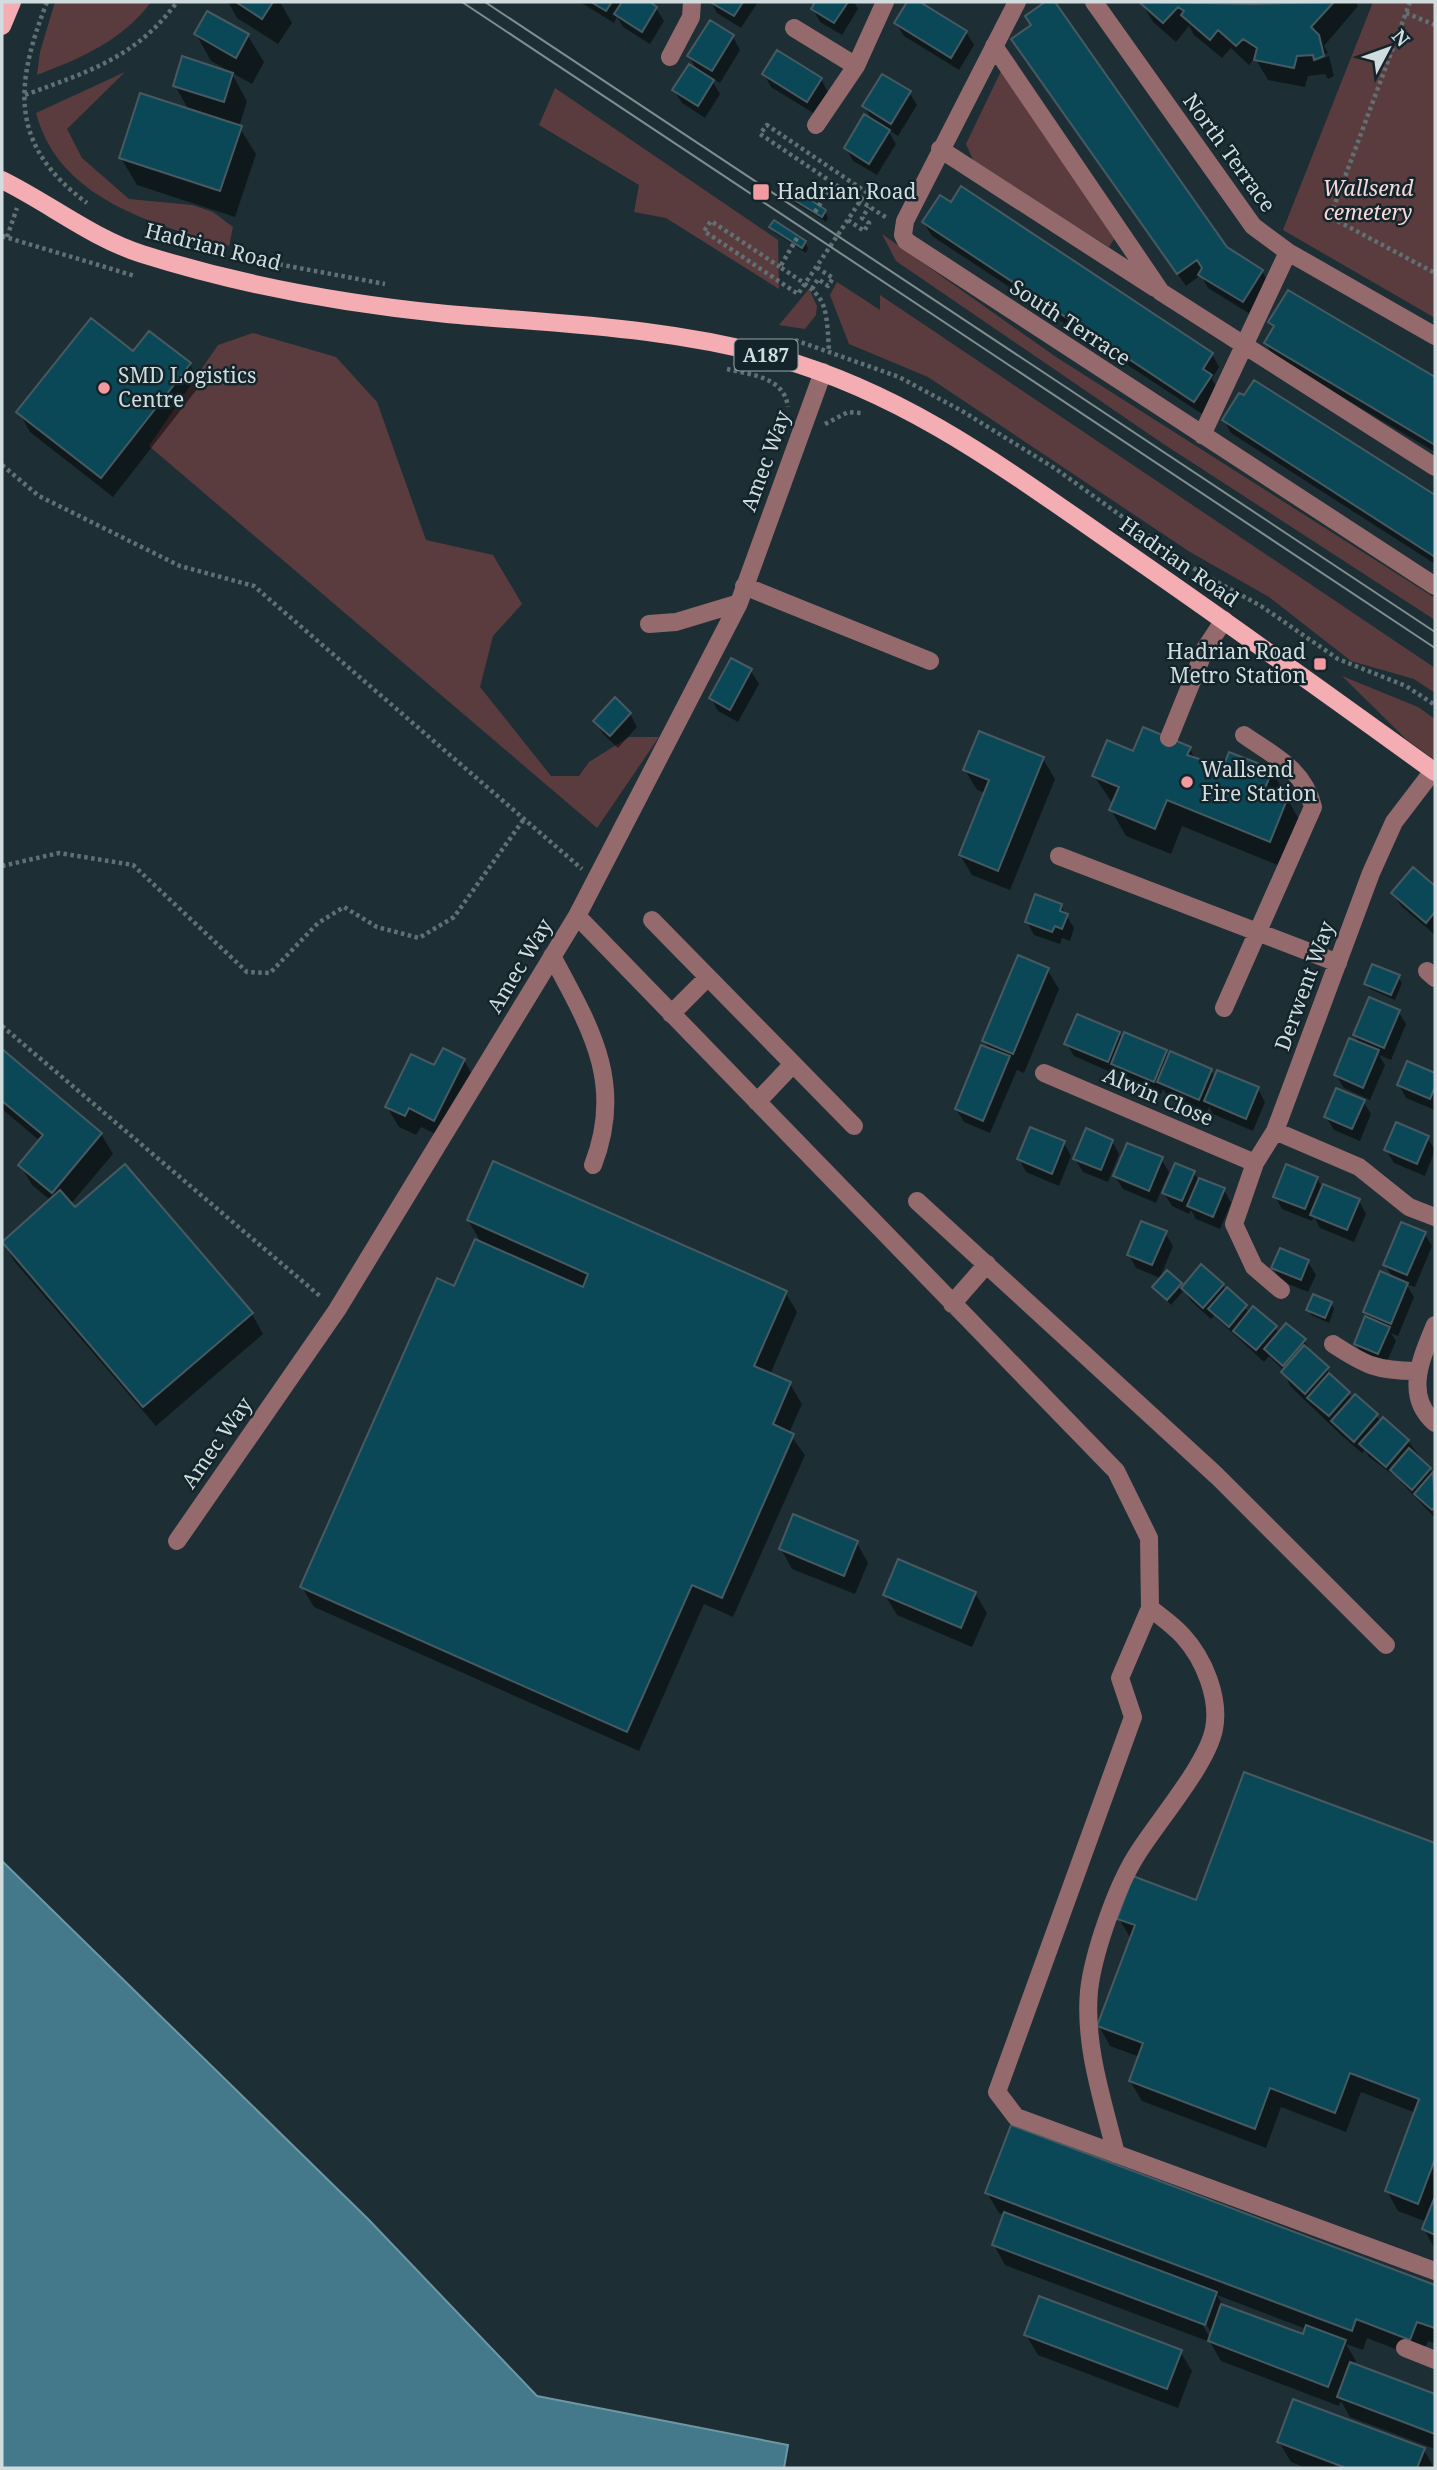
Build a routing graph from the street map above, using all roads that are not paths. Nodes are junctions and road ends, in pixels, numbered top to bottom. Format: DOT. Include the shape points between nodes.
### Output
graph roads {
  1 [pos="12,2"];
  2 [pos="692,2"];
  3 [pos="885,2"];
  4 [pos="1017,2"];
  5 [pos="1094,2"];
  6 [pos="2,26"];
  7 [pos="793,28"];
  8 [pos="994,46"];
  9 [pos="670,57"];
  10 [pos="856,66"];
  11 [pos="816,125"];
  12 [pos="940,149"];
  13 [pos="2,180"];
  14 [pos="1288,252"];
  15 [pos="1161,292"];
  16 [pos="1435,336"];
  17 [pos="1244,347"];
  18 [pos="823,372"];
  19 [pos="1202,435"];
  20 [pos="1435,467"];
  21 [pos="1435,586"];
  22 [pos="742,595"];
  23 [pos="1224,620"];
  24 [pos="649,624"];
  25 [pos="930,662"];
  26 [pos="1244,735"];
  27 [pos="1169,738"];
  28 [pos="1434,771"];
  29 [pos="1059,856"];
  30 [pos="577,916"];
  31 [pos="652,920"];
  32 [pos="1255,933"];
  33 [pos="552,956"];
  34 [pos="1338,963"];
  35 [pos="708,977"];
  36 [pos="1224,1008"];
  37 [pos="671,1014"];
  38 [pos="793,1064"];
  39 [pos="1044,1073"];
  40 [pos="757,1101"];
  41 [pos="854,1126"];
  42 [pos="1275,1130"];
  43 [pos="1255,1163"];
  44 [pos="593,1164"];
  45 [pos="917,1201"];
  46 [pos="1435,1217"];
  47 [pos="987,1264"];
  48 [pos="1281,1290"];
  49 [pos="952,1304"];
  50 [pos="1435,1325"];
  51 [pos="1333,1344"];
  52 [pos="1416,1371"];
  53 [pos="1435,1423"];
  54 [pos="177,1541"];
  55 [pos="1150,1608"];
  56 [pos="1386,1645"];
  57 [pos="1116,2154"];
  58 [pos="1435,2271"];
  59 [pos="1405,2348"];
  60 [pos="1435,2360"];
  1 -- 6 [label="main road"];
  2 -- 9 [label="street" via="691,17"];
  3 -- 10 [label="street"];
  4 -- 8 [label="street, South Terrace"];
  5 -- 14 [label="street, North Terrace" via="1241,213"];
  7 -- 10 [label="street"];
  8 -- 12 [label="street, South Terrace"];
  8 -- 15 [label="street"];
  10 -- 11 [label="street"];
  12 -- 15 [label="street"];
  12 -- 19 [label="street, South Terrace" via="905,221 906,241"];
  13 -- 18 [label="main road, Hadrian Road / A187" via="137,253 251,282 442,313 661,332"];
  14 -- 16 [label="street, North Terrace"];
  14 -- 17 [label="street"];
  15 -- 17 [label="street"];
  17 -- 19 [label="street"];
  17 -- 20 [label="street"];
  18 -- 22 [label="street, Amec Way"];
  18 -- 23 [label="main road, Hadrian Road / A187" via="873,391 979,450"];
  19 -- 21 [label="street, South Terrace"];
  22 -- 24 [label="street" via="676,622"];
  22 -- 25 [label="street"];
  22 -- 30 [label="street, Amec Way"];
  23 -- 27 [label="street" via="1205,649"];
  23 -- 28 [label="main road, Hadrian Road / A187"];
  26 -- 32 [label="street" via="1294,771 1308,786 1313,807"];
  28 -- 34 [label="street, Derwent Way" via="1394,822"];
  29 -- 32 [label="street"];
  30 -- 33 [label="street, Amec Way"];
  30 -- 37 [label="street"];
  31 -- 35 [label="street"];
  32 -- 34 [label="street"];
  32 -- 36 [label="street"];
  33 -- 44 [label="street" via="590,1028 602,1063 606,1114"];
  33 -- 54 [label="street, Amec Way" via="337,1310"];
  34 -- 42 [label="street, Derwent Way"];
  35 -- 37 [label="street"];
  35 -- 38 [label="street"];
  37 -- 40 [label="street"];
  38 -- 40 [label="street"];
  38 -- 41 [label="street"];
  39 -- 43 [label="street, Alwin Close"];
  40 -- 49 [label="street"];
  42 -- 43 [label="street, Derwent Way"];
  42 -- 46 [label="street" via="1359,1167 1409,1207"];
  43 -- 48 [label="street, Derwent Way" via="1234,1224 1254,1267"];
  45 -- 47 [label="street"];
  47 -- 49 [label="street"];
  47 -- 56 [label="street" via="1217,1476"];
  49 -- 55 [label="street" via="1116,1471 1149,1538"];
  50 -- 52 [label="street"];
  51 -- 52 [label="street" via="1367,1366"];
  52 -- 53 [label="street" via="1427,1416"];
  55 -- 57 [label="street" via="1183,1636 1200,1661 1213,1696 1214,1730 1200,1760 1118,1889 1089,1990 1090,2040"];
  55 -- 57 [label="street" via="1120,1678 1133,1717 997,2092 1016,2118"];
  57 -- 58 [label="street"];
  59 -- 60 [label="street"];
}
